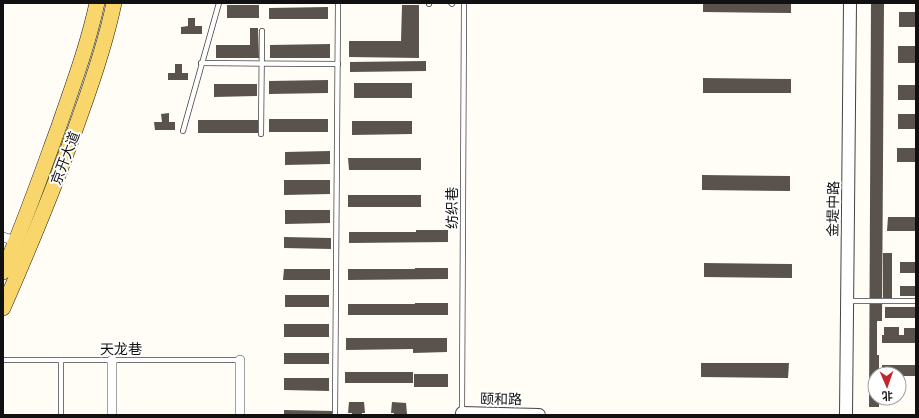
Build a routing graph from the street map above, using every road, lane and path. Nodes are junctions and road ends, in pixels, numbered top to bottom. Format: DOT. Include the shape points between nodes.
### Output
graph roads {
  1 [pos="97,3"];
  2 [pos="114,3"];
  3 [pos="219,3"];
  4 [pos="338,3"];
  5 [pos="464,3"];
  6 [pos="850,3"];
  7 [pos="262,31"];
  8 [pos="201,63"];
  9 [pos="262,64"];
  10 [pos="338,64"];
  11 [pos="183,131"];
  12 [pos="261,134"];
  13 [pos="10,239"];
  14 [pos="3,272"];
  15 [pos="847,301"];
  16 [pos="916,301"];
  17 [pos="3,308"];
  18 [pos="3,360"];
  19 [pos="61,360"];
  20 [pos="112,360"];
  21 [pos="240,360"];
  22 [pos="462,413"];
  23 [pos="61,415"];
  24 [pos="112,415"];
  25 [pos="240,415"];
  26 [pos="335,415"];
  27 [pos="539,415"];
  28 [pos="846,415"];
  1 -- 13 [label="main road, 京开大道" via="77,73 42,173"];
  2 -- 17 [label="main road, 京开大道" via="93,78 68,151"];
  3 -- 8 [label="lane"];
  4 -- 10 [label="lane"];
  5 -- 22 [label="lane, 纺织巷"];
  6 -- 15 [label="street, 金堤中路"];
  7 -- 9 [label="lane"];
  8 -- 9 [label="lane"];
  8 -- 11 [label="lane"];
  9 -- 10 [label="lane"];
  9 -- 12 [label="lane"];
  10 -- 26 [label="lane"];
  13 -- 14 [label="main road, 京开大道"];
  15 -- 16 [label="lane"];
  15 -- 28 [label="street, 金堤中路"];
  18 -- 19 [label="lane, 天龙巷"];
  19 -- 20 [label="lane, 天龙巷"];
  19 -- 23 [label="lane"];
  20 -- 21 [label="lane, 天龙巷"];
  20 -- 24 [label="street"];
  21 -- 25 [label="street"];
  22 -- 27 [label="street, 颐和路"];
}
